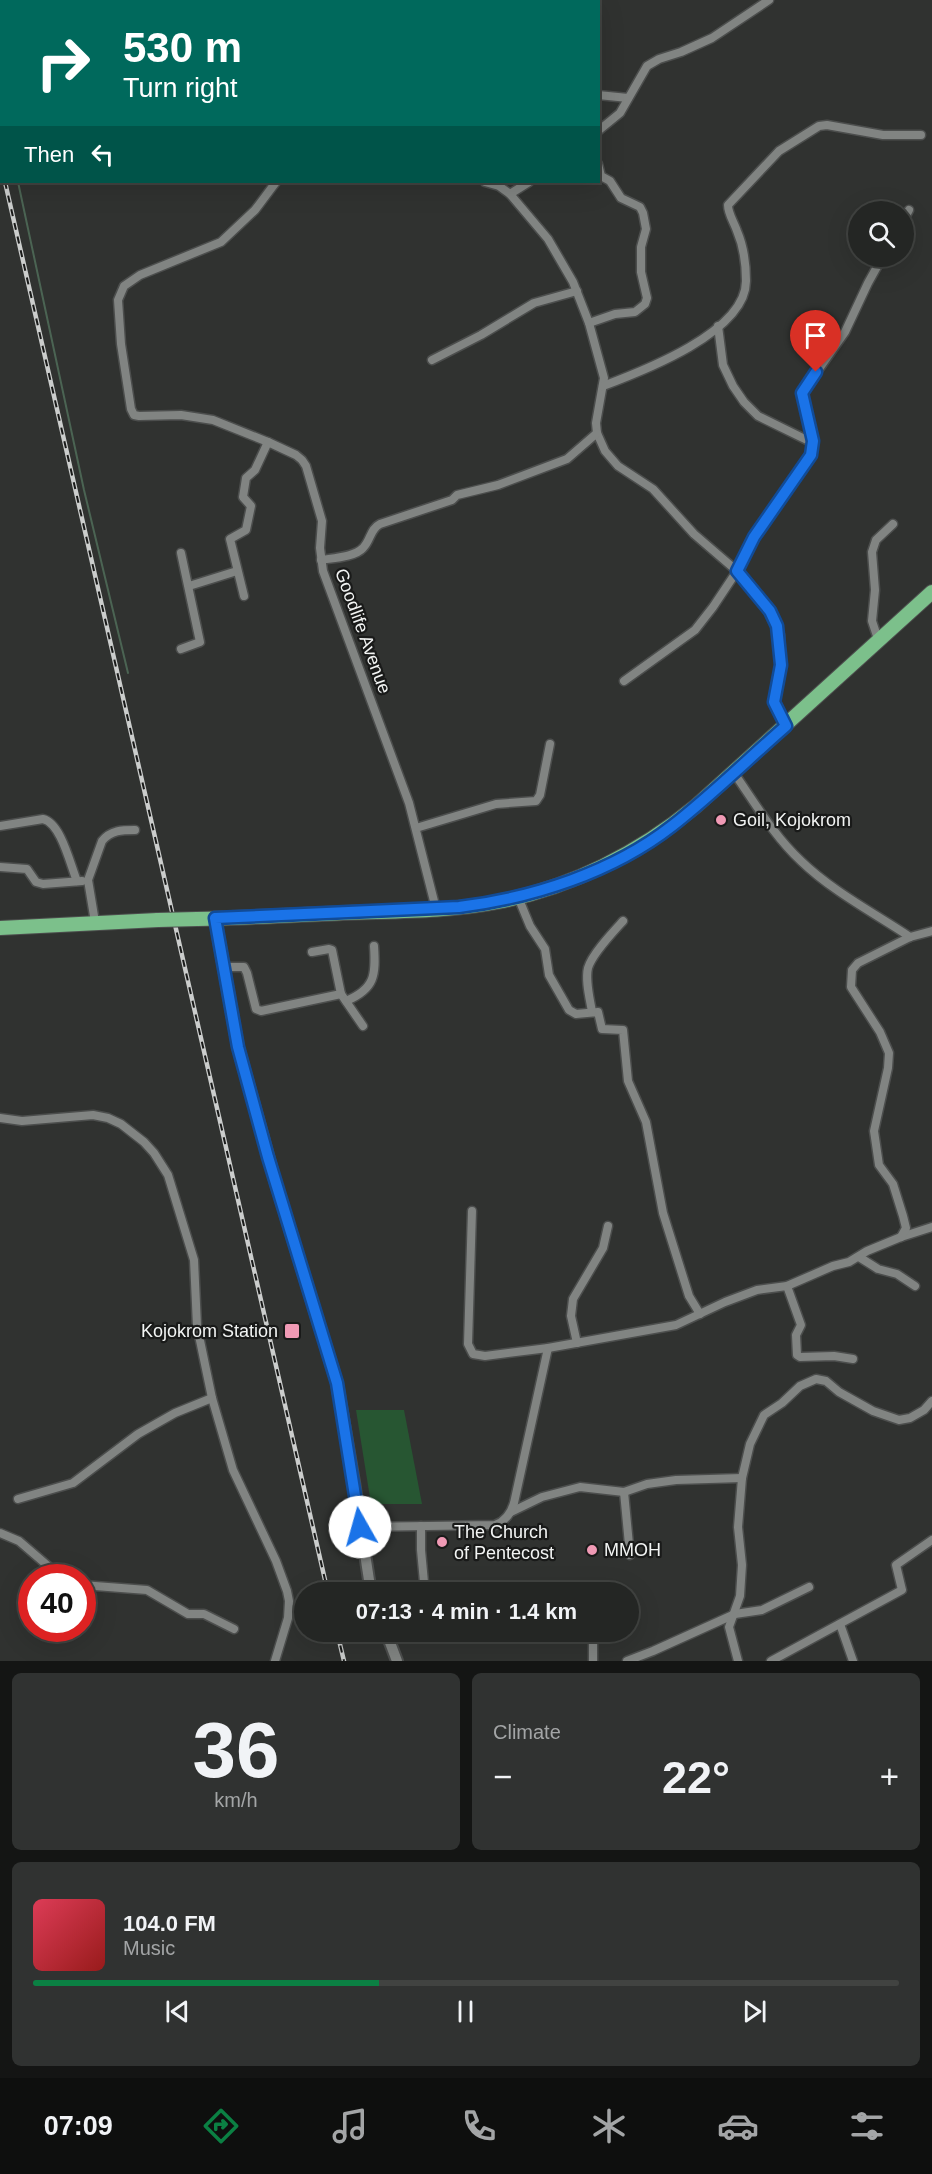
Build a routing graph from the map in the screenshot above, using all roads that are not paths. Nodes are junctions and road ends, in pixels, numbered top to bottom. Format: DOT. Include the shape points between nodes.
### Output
graph roads {
  1 [pos="769,0"];
  2 [pos="600,95"];
  3 [pos="628,98"];
  4 [pos="600,129"];
  5 [pos="921,135"];
  6 [pos="600,172"];
  7 [pos="275,183"];
  8 [pos="488,183"];
  9 [pos="527,183"];
  10 [pos="510,194"];
  11 [pos="877,267"];
  12 [pos="577,291"];
  13 [pos="589,322"];
  14 [pos="718,326"];
  15 [pos="432,360"];
  16 [pos="603,386"];
  17 [pos="597,433"];
  18 [pos="268,442"];
  19 [pos="813,443"];
  20 [pos="893,524"];
  21 [pos="181,553"];
  22 [pos="321,560"];
  23 [pos="237,571"];
  24 [pos="737,571"];
  25 [pos="189,586"];
  26 [pos="932,592"];
  27 [pos="244,596"];
  28 [pos="878,639"];
  29 [pos="181,649"];
  30 [pos="624,681"];
  31 [pos="786,726"];
  32 [pos="550,744"];
  33 [pos="734,773"];
  34 [pos="0,826"];
  35 [pos="416,828"];
  36 [pos="135,830"];
  37 [pos="0,867"];
  38 [pos="88,880"];
  39 [pos="77,881"];
  40 [pos="518,897"];
  41 [pos="436,909"];
  42 [pos="215,918"];
  43 [pos="623,921"];
  44 [pos="94,922"];
  45 [pos="0,928"];
  46 [pos="932,931"];
  47 [pos="910,937"];
  48 [pos="374,946"];
  49 [pos="312,952"];
  50 [pos="224,967"];
  51 [pos="344,997"];
  52 [pos="592,1012"];
  53 [pos="363,1026"];
  54 [pos="0,1118"];
  55 [pos="472,1212"];
  56 [pos="608,1226"];
  57 [pos="932,1227"];
  58 [pos="901,1237"];
  59 [pos="860,1257"];
  60 [pos="787,1286"];
  61 [pos="915,1286"];
  62 [pos="700,1314"];
  63 [pos="578,1342"];
  64 [pos="548,1348"];
  65 [pos="853,1359"];
  66 [pos="212,1398"];
  67 [pos="932,1401"];
  68 [pos="742,1478"];
  69 [pos="624,1492"];
  70 [pos="18,1499"];
  71 [pos="511,1512"];
  72 [pos="421,1526"];
  73 [pos="360,1527"];
  74 [pos="0,1533"];
  75 [pos="932,1540"];
  76 [pos="630,1555"];
  77 [pos="46,1564"];
  78 [pos="369,1582"];
  79 [pos="424,1582"];
  80 [pos="96,1586"];
  81 [pos="809,1587"];
  82 [pos="735,1614"];
  83 [pos="840,1624"];
  84 [pos="234,1629"];
  85 [pos="390,1642"];
  86 [pos="593,1642"];
  87 [pos="275,1661"];
  88 [pos="397,1661"];
  89 [pos="594,1661"];
  90 [pos="627,1661"];
  91 [pos="738,1661"];
  92 [pos="771,1661"];
  93 [pos="853,1661"];
  1 -- 3 [label="street" via="712,38 647,66"];
  2 -- 3 [label="street"];
  3 -- 4 [label="street" via="620,113"];
  5 -- 14 [label="street" via="883,135 827,125 779,151 728,205 741,243 746,279 741,302"];
  6 -- 13 [label="street" via="621,198 640,207 643,213 646,230 641,272 647,298 635,312"];
  7 -- 18 [label="street, Goodlife Avenue" via="255,210 221,242 140,276 124,286 118,300 130,409 134,414 213,420"];
  8 -- 10 [label="street"];
  9 -- 10 [label="street"];
  10 -- 12 [label="street" via="548,239"];
  11 -- 19 [label="street" via="845,332 802,393"];
  12 -- 13 [label="street"];
  12 -- 15 [label="street" via="534,303"];
  13 -- 16 [label="street"];
  14 -- 16 [label="street" via="676,355"];
  14 -- 19 [label="street" via="723,365 744,402 758,416"];
  16 -- 17 [label="street"];
  17 -- 22 [label="street" via="567,459 380,524 358,552"];
  17 -- 24 [label="street" via="618,466 653,489 694,534"];
  18 -- 22 [label="street, Goodlife Avenue" via="296,455 306,466 322,521"];
  18 -- 23 [label="street" via="255,470 247,477 243,497 251,506 246,530 230,539"];
  19 -- 24 [label="street" via="811,455 754,537"];
  20 -- 28 [label="street" via="876,540 872,552 872,621"];
  21 -- 25 [label="street"];
  22 -- 35 [label="street, Goodlife Avenue"];
  23 -- 25 [label="street"];
  23 -- 27 [label="street"];
  24 -- 30 [label="street" via="695,630"];
  24 -- 31 [label="street" via="770,611 777,626 781,665 774,702"];
  25 -- 29 [label="street" via="200,642"];
  26 -- 28 [label="highway"];
  28 -- 31 [label="highway"];
  31 -- 33 [label="highway"];
  32 -- 35 [label="street" via="536,801 496,804"];
  33 -- 40 [label="highway" via="670,828 640,847 567,882"];
  33 -- 47 [label="street" via="801,861"];
  34 -- 39 [label="street" via="50,820"];
  35 -- 41 [label="street, Goodlife Avenue"];
  36 -- 38 [label="street" via="106,836"];
  37 -- 39 [label="street" via="27,869 36,882 43,884"];
  38 -- 39 [label="street"];
  38 -- 44 [label="street"];
  40 -- 41 [label="highway"];
  40 -- 52 [label="street" via="545,949 549,975 569,1010 576,1014"];
  41 -- 42 [label="highway"];
  42 -- 44 [label="highway, bridge"];
  42 -- 50 [label="street"];
  43 -- 52 [label="street" via="589,965"];
  44 -- 45 [label="highway"];
  46 -- 47 [label="street"];
  47 -- 58 [label="street" via="858,963 850,976 851,987 889,1053 874,1131 879,1165 893,1184 903,1216 906,1228"];
  48 -- 51 [label="street" via="371,981 362,993"];
  49 -- 51 [label="street" via="332,950"];
  50 -- 51 [label="street" via="244,967 256,1009 261,1011"];
  50 -- 73 [label="street" via="234,1031 252,1100 337,1383"];
  51 -- 53 [label="street"];
  52 -- 62 [label="street" via="599,1012 603,1030 624,1031 628,1081 646,1122 663,1213 689,1296"];
  54 -- 66 [label="street" via="108,1118 121,1124 154,1153 168,1176 194,1260 196,1326"];
  55 -- 64 [label="street" via="469,1350 485,1356"];
  56 -- 63 [label="street" via="603,1248 573,1299 571,1316"];
  57 -- 58 [label="street"];
  58 -- 59 [label="street"];
  59 -- 60 [label="street"];
  59 -- 61 [label="street"];
  60 -- 62 [label="street" via="757,1290"];
  60 -- 65 [label="street" via="801,1324 796,1335 797,1355"];
  62 -- 63 [label="street" via="668,1328"];
  63 -- 64 [label="street"];
  64 -- 71 [label="street"];
  66 -- 70 [label="street" via="138,1434 79,1480"];
  66 -- 87 [label="street" via="233,1470 287,1591 288,1618"];
  67 -- 68 [label="street" via="910,1418 898,1420 873,1411 826,1381 811,1380 764,1415 750,1444"];
  68 -- 69 [label="street" via="676,1480"];
  68 -- 82 [label="street" via="738,1527 740,1596"];
  69 -- 71 [label="street" via="580,1486 542,1497"];
  69 -- 76 [label="street"];
  71 -- 72 [label="street" via="495,1525"];
  72 -- 73 [label="street"];
  72 -- 79 [label="street"];
  73 -- 78 [label="street"];
  74 -- 77 [label="street" via="19,1541"];
  75 -- 83 [label="street" via="896,1565 902,1590"];
  80 -- 84 [label="street" via="147,1590 188,1614 204,1614"];
  81 -- 82 [label="street" via="762,1610"];
  82 -- 90 [label="street"];
  82 -- 91 [label="street" via="729,1632"];
  83 -- 92 [label="street"];
  83 -- 93 [label="street"];
  85 -- 88 [label="street"];
  86 -- 89 [label="street"];
}
